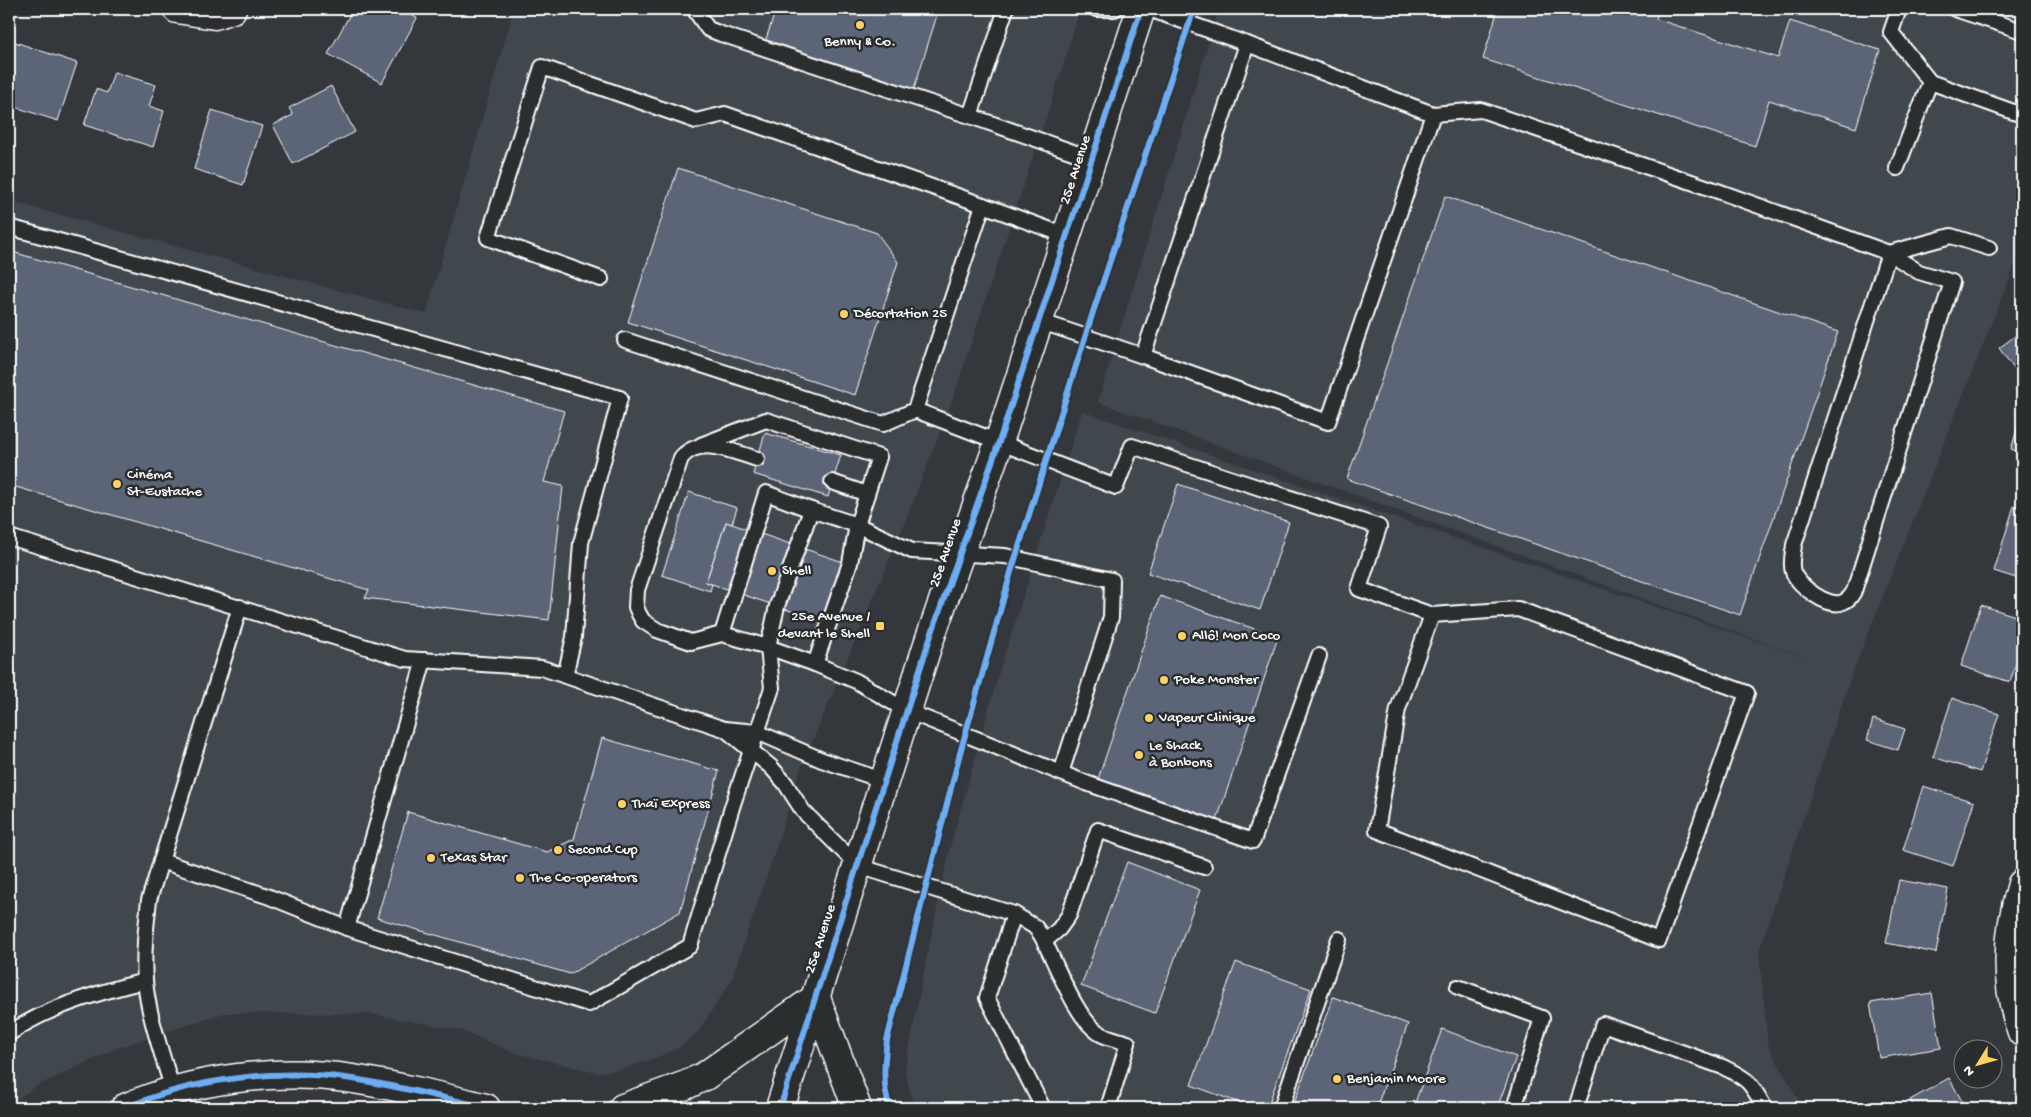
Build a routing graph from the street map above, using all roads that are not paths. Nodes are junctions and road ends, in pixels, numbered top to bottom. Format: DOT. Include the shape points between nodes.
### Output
graph roads {
  1 [pos="177,9"];
  2 [pos="232,9"];
  3 [pos="694,9"];
  4 [pos="1006,9"];
  5 [pos="1096,9"];
  6 [pos="1115,9"];
  7 [pos="1141,9"];
  8 [pos="1149,9"];
  9 [pos="1899,9"];
  10 [pos="1955,9"];
  11 [pos="2022,31"];
  12 [pos="1248,44"];
  13 [pos="1930,82"];
  14 [pos="1433,114"];
  15 [pos="2022,115"];
  16 [pos="970,116"];
  17 [pos="1092,159"];
  18 [pos="1898,168"];
  19 [pos="983,205"];
  20 [pos="9,227"];
  21 [pos="1067,236"];
  22 [pos="1989,248"];
  23 [pos="1889,253"];
  24 [pos="601,279"];
  25 [pos="1039,321"];
  26 [pos="625,340"];
  27 [pos="1143,356"];
  28 [pos="915,410"];
  29 [pos="999,442"];
  30 [pos="698,446"];
  31 [pos="758,460"];
  32 [pos="832,482"];
  33 [pos="867,494"];
  34 [pos="810,510"];
  35 [pos="857,525"];
  36 [pos="9,537"];
  37 [pos="960,553"];
  38 [pos="240,607"];
  39 [pos="1432,614"];
  40 [pos="722,634"];
  41 [pos="768,647"];
  42 [pos="1318,656"];
  43 [pos="424,660"];
  44 [pos="815,664"];
  45 [pos="565,676"];
  46 [pos="907,711"];
  47 [pos="724,729"];
  48 [pos="757,732"];
  49 [pos="751,749"];
  50 [pos="1061,773"];
  51 [pos="885,781"];
  52 [pos="161,861"];
  53 [pos="858,866"];
  54 [pos="1204,867"];
  55 [pos="2022,884"];
  56 [pos="1014,914"];
  57 [pos="347,928"];
  58 [pos="1339,940"];
  59 [pos="1045,941"];
  60 [pos="145,980"];
  61 [pos="1458,987"];
  62 [pos="816,998"];
  63 [pos="2022,1032"];
  64 [pos="9,1034"];
  65 [pos="172,1091"];
  66 [pos="125,1108"];
  67 [pos="486,1108"];
  68 [pos="623,1108"];
  69 [pos="780,1108"];
  70 [pos="857,1108"];
  71 [pos="1043,1108"];
  72 [pos="1108,1108"];
  73 [pos="1281,1108"];
  74 [pos="1514,1108"];
  75 [pos="1576,1108"];
  76 [pos="1765,1108"];
  1 -- 2 [label="street" via="215,15"];
  3 -- 16 [label="lane" via="708,28 721,34"];
  4 -- 16 [label="lane"];
  5 -- 6 [label="lane"];
  7 -- 17 [label="street, 25e Avenue"];
  8 -- 12 [label="lane"];
  9 -- 13 [label="lane" via="1892,32"];
  10 -- 11 [label="lane"];
  12 -- 14 [label="lane"];
  12 -- 27 [label="lane"];
  13 -- 15 [label="lane"];
  13 -- 18 [label="lane"];
  14 -- 23 [label="lane" via="1481,110"];
  14 -- 27 [label="lane" via="1328,422"];
  16 -- 17 [label="lane"];
  17 -- 21 [label="street, 25e Avenue"];
  19 -- 21 [label="lane"];
  19 -- 24 [label="lane" via="725,114 696,121 542,67 488,238"];
  19 -- 28 [label="lane"];
  20 -- 45 [label="lane" via="620,398 581,543 574,637"];
  21 -- 25 [label="street, 25e Avenue"];
  22 -- 23 [label="lane" via="1951,236"];
  23 -- 23 [label="lane" via="1919,272 1952,282 1854,591 1842,603 1833,603 1800,584 1791,562"];
  25 -- 27 [label="lane"];
  25 -- 29 [label="street, 25e Avenue"];
  26 -- 28 [label="lane" via="883,424"];
  28 -- 29 [label="lane"];
  29 -- 37 [label="street, 25e Avenue"];
  29 -- 39 [label="lane" via="1116,487 1132,446 1379,527 1359,589"];
  30 -- 31 [label="lane" via="712,446"];
  30 -- 33 [label="lane" via="766,420 879,457"];
  30 -- 40 [label="lane" via="685,453 678,464 637,590 636,607 643,621 650,626 692,642"];
  32 -- 33 [label="lane"];
  33 -- 35 [label="lane"];
  34 -- 35 [label="lane"];
  34 -- 40 [label="lane" via="766,493"];
  34 -- 41 [label="lane" via="777,606"];
  35 -- 37 [label="lane" via="912,551"];
  35 -- 44 [label="lane" via="850,563"];
  36 -- 38 [label="lane"];
  37 -- 46 [label="street, 25e Avenue"];
  37 -- 50 [label="lane" via="1005,556 1112,580 1110,617"];
  38 -- 43 [label="lane" via="405,658"];
  38 -- 52 [label="lane"];
  39 -- 39 [label="lane" via="1518,609 1748,693 1659,940 1377,830 1398,709"];
  40 -- 41 [label="lane"];
  41 -- 44 [label="lane"];
  41 -- 48 [label="lane" via="772,688"];
  42 -- 50 [label="lane" via="1253,841"];
  43 -- 45 [label="lane" via="542,668"];
  43 -- 57 [label="lane"];
  44 -- 46 [label="lane" via="856,681"];
  45 -- 47 [label="lane"];
  46 -- 50 [label="lane"];
  46 -- 51 [label="street, 25e Avenue"];
  47 -- 48 [label="lane"];
  47 -- 49 [label="lane"];
  48 -- 49 [label="lane"];
  48 -- 51 [label="lane" via="822,760"];
  49 -- 53 [label="lane" via="780,778 803,811"];
  49 -- 57 [label="lane" via="690,946 589,1004"];
  51 -- 53 [label="street, 25e Avenue"];
  52 -- 57 [label="lane" via="267,896"];
  52 -- 60 [label="lane" via="149,900"];
  53 -- 56 [label="lane"];
  53 -- 62 [label="street, 25e Avenue"];
  54 -- 59 [label="lane" via="1098,830 1069,915"];
  55 -- 63 [label="street" via="2009,950 2011,988"];
  56 -- 59 [label="lane" via="1035,927"];
  56 -- 71 [label="lane" via="987,998"];
  58 -- 73 [label="lane"];
  59 -- 72 [label="lane" via="1075,1004 1088,1022 1098,1032 1128,1043"];
  60 -- 64 [label="lane" via="39,1016"];
  60 -- 65 [label="lane"];
  61 -- 74 [label="lane" via="1542,1018"];
  62 -- 68 [label="street" via="705,1076"];
  62 -- 69 [label="street, 25e Avenue"];
  62 -- 70 [label="street"];
  65 -- 66 [label="street"];
  65 -- 67 [label="street" via="213,1082 298,1075 350,1078"];
  75 -- 76 [label="lane" via="1603,1024 1741,1076 1751,1084"];
}
